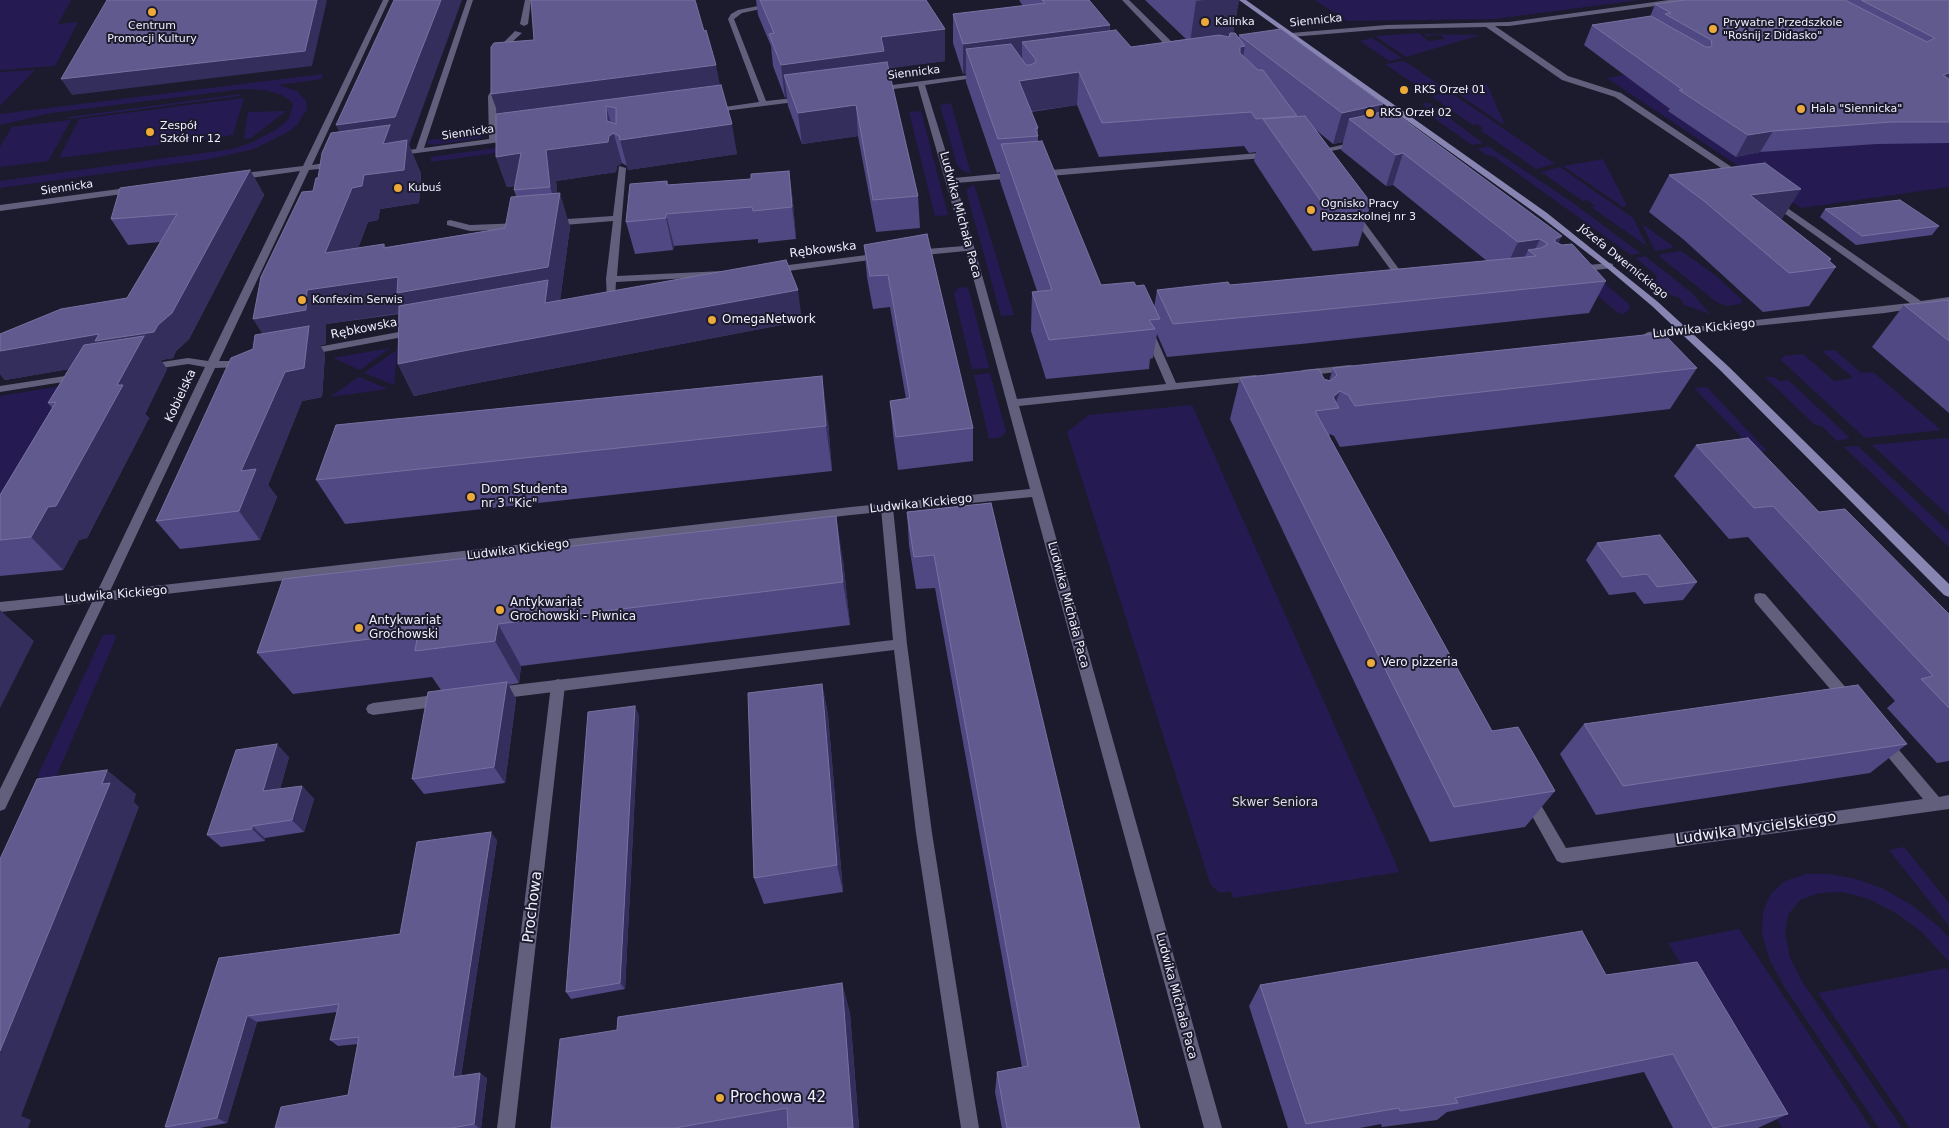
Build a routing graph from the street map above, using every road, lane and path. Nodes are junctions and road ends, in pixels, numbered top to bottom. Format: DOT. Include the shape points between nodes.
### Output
graph roads {
  1 [pos="386,0"];
  2 [pos="470,0"];
  3 [pos="528,0"];
  4 [pos="1125,0"];
  5 [pos="1242,0"];
  6 [pos="1684,0"];
  7 [pos="778,5"];
  8 [pos="1607,11"];
  9 [pos="1622,19"];
  10 [pos="524,24"];
  11 [pos="1488,25"];
  12 [pos="518,33"];
  13 [pos="1290,35"];
  14 [pos="1274,37"];
  15 [pos="1184,48"];
  16 [pos="1174,49"];
  17 [pos="1165,50"];
  18 [pos="506,65"];
  19 [pos="987,74"];
  20 [pos="504,76"];
  21 [pos="921,83"];
  22 [pos="871,90"];
  23 [pos="812,98"];
  24 [pos="763,104"];
  25 [pos="703,112"];
  26 [pos="520,137"];
  27 [pos="493,141"];
  28 [pos="1366,142"];
  29 [pos="419,151"];
  30 [pos="1279,155"];
  31 [pos="386,156"];
  32 [pos="1314,160"];
  33 [pos="349,162"];
  34 [pos="307,168"];
  35 [pos="622,168"];
  36 [pos="224,178"];
  37 [pos="951,181"];
  38 [pos="1750,184"];
  39 [pos="146,189"];
  40 [pos="1765,194"];
  41 [pos="1348,206"];
  42 [pos="0,208"];
  43 [pos="618,218"];
  44 [pos="450,223"];
  45 [pos="969,248"];
  46 [pos="1610,266"];
  47 [pos="1568,270"];
  48 [pos="765,271"];
  49 [pos="611,279"];
  50 [pos="668,287"];
  51 [pos="1411,291"];
  52 [pos="610,297"];
  53 [pos="1949,300"];
  54 [pos="1920,304"];
  55 [pos="1144,322"];
  56 [pos="1949,326"];
  57 [pos="430,329"];
  58 [pos="1684,331"];
  59 [pos="1639,336"];
  60 [pos="296,354"];
  61 [pos="257,362"];
  62 [pos="211,365"];
  63 [pos="1363,366"];
  64 [pos="141,368"];
  65 [pos="85,376"];
  66 [pos="1266,377"];
  67 [pos="1296,378"];
  68 [pos="1172,386"];
  69 [pos="0,389"];
  70 [pos="1012,402"];
  71 [pos="1037,492"];
  72 [pos="887,508"];
  73 [pos="1949,592"];
  74 [pos="100,596"];
  75 [pos="1760,598"];
  76 [pos="0,607"];
  77 [pos="900,644"];
  78 [pos="558,685"];
  79 [pos="480,696"];
  80 [pos="451,699"];
  81 [pos="373,709"];
  82 [pos="1858,712"];
  83 [pos="1876,733"];
  84 [pos="1521,784"];
  85 [pos="1943,803"];
  86 [pos="0,804"];
  87 [pos="506,1128"];
  88 [pos="970,1128"];
  89 [pos="1213,1128"];
  1 -- 34 [label="street, Kobielska"];
  2 -- 29 [label="street"];
  3 -- 10 [label="street"];
  4 -- 16 [label="street"];
  5 -- 13 [label="street, Józefa Dwernickiego"];
  6 -- 8 [label="street, Siennicka"];
  7 -- 24 [label="street" via="740,11 731,19"];
  8 -- 9 [label="street"];
  8 -- 11 [label="street, Siennicka"];
  11 -- 13 [label="street, Siennicka" via="1387,27"];
  11 -- 38 [label="street" via="1565,78 1618,95"];
  12 -- 18 [label="street" via="508,42"];
  13 -- 14 [label="street, Siennicka"];
  13 -- 46 [label="street, Józefa Dwernickiego" via="1416,129 1544,215"];
  15 -- 16 [label="street"];
  16 -- 17 [label="street"];
  19 -- 21 [label="street, Siennicka"];
  20 -- 27 [label="street" via="492,96"];
  21 -- 22 [label="street, Siennicka"];
  21 -- 37 [label="street, Ludwika Michała Paca"];
  23 -- 24 [label="street"];
  24 -- 25 [label="street"];
  26 -- 27 [label="street, Siennicka"];
  27 -- 29 [label="street, Siennicka"];
  28 -- 32 [label="street" via="1308,152"];
  29 -- 31 [label="street, Siennicka"];
  30 -- 37 [label="street"];
  33 -- 34 [label="street"];
  34 -- 36 [label="street"];
  34 -- 62 [label="street, Kobielska"];
  35 -- 43 [label="street"];
  37 -- 45 [label="street, Ludwika Michała Paca"];
  39 -- 42 [label="street, Siennicka"];
  40 -- 54 [label="street"];
  41 -- 51 [label="street"];
  43 -- 44 [label="street" via="470,228"];
  43 -- 49 [label="street"];
  45 -- 48 [label="street, Rębkowska" via="804,264"];
  45 -- 70 [label="street, Ludwika Michała Paca"];
  46 -- 47 [label="street"];
  46 -- 58 [label="street, Józefa Dwernickiego"];
  49 -- 50 [label="street" via="712,274 736,276"];
  49 -- 52 [label="street"];
  53 -- 54 [label="street, Ludwika Kickiego"];
  54 -- 56 [label="street"];
  54 -- 58 [label="street, Ludwika Kickiego"];
  55 -- 68 [label="street"];
  57 -- 60 [label="street, Rębkowska"];
  58 -- 59 [label="street, Ludwika Kickiego"];
  58 -- 73 [label="street, Józefa Dwernickiego"];
  61 -- 62 [label="street"];
  62 -- 64 [label="street" via="188,361"];
  62 -- 74 [label="street, Kobielska"];
  63 -- 67 [label="street"];
  65 -- 69 [label="street"];
  66 -- 68 [label="street"];
  68 -- 70 [label="street"];
  70 -- 71 [label="street, Ludwika Michała Paca"];
  71 -- 72 [label="street, Ludwika Kickiego"];
  71 -- 89 [label="street, Ludwika Michała Paca"];
  72 -- 74 [label="street, Ludwika Kickiego"];
  72 -- 77 [label="street"];
  74 -- 76 [label="street, Ludwika Kickiego"];
  74 -- 86 [label="street, Kobielska"];
  75 -- 82 [label="street"];
  77 -- 78 [label="street"];
  77 -- 88 [label="street" via="924,833"];
  78 -- 79 [label="street"];
  78 -- 87 [label="street, Prochowa"];
  80 -- 81 [label="street"];
  83 -- 85 [label="street"];
  84 -- 85 [label="street, Ludwika Mycielskiego" via="1562,856"];
}
